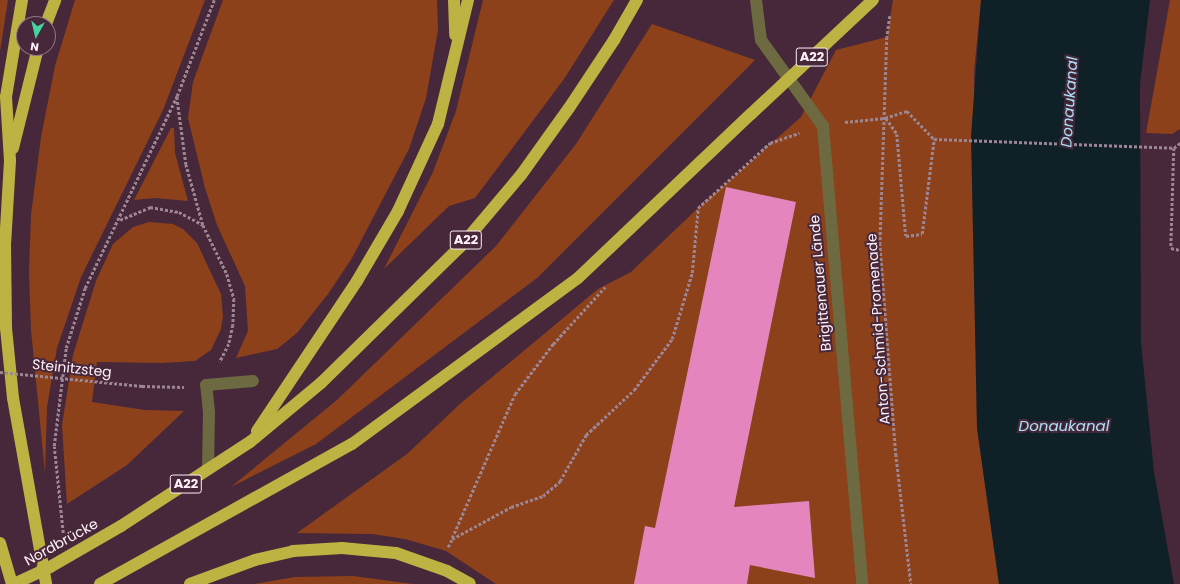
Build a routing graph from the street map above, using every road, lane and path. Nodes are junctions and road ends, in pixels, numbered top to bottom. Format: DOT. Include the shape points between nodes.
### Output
graph roads {
  1 [pos="22,0"];
  2 [pos="55,0"];
  3 [pos="214,0"];
  4 [pos="454,0"];
  5 [pos="468,0"];
  6 [pos="637,0"];
  7 [pos="756,0"];
  8 [pos="873,0"];
  9 [pos="890,15"];
  10 [pos="49,16"];
  11 [pos="455,51"];
  12 [pos="36,56"];
  13 [pos="177,96"];
  14 [pos="885,118"];
  15 [pos="822,125"];
  16 [pos="934,139"];
  17 [pos="1180,143"];
  18 [pos="1174,148"];
  19 [pos="10,161"];
  20 [pos="120,220"];
  21 [pos="203,225"];
  22 [pos="1180,250"];
  23 [pos="609,282"];
  24 [pos="0,372"];
  25 [pos="253,381"];
  26 [pos="206,385"];
  27 [pos="250,442"];
  28 [pos="208,469"];
  29 [pos="60,523"];
  30 [pos="452,539"];
  31 [pos="0,543"];
  32 [pos="446,551"];
  33 [pos="13,584"];
  34 [pos="46,584"];
  35 [pos="100,584"];
  36 [pos="190,584"];
  37 [pos="470,584"];
  38 [pos="862,584"];
  39 [pos="911,584"];
  1 -- 19 [label="highway" via="6,97"];
  2 -- 10 [label="highway"];
  3 -- 13 [label="path"];
  4 -- 11 [label="highway"];
  5 -- 11 [label="highway"];
  6 -- 27 [label="highway, A22" via="565,114 521,175 461,246 321,383"];
  7 -- 15 [label="lane" via="760,40"];
  8 -- 35 [label="highway, A22, bridge" via="578,278 352,444"];
  9 -- 14 [label="path, Anton-Schmid-Promenade"];
  11 -- 27 [label="highway" via="438,124 398,212 357,281"];
  12 -- 19 [label="highway"];
  13 -- 20 [label="path"];
  13 -- 21 [label="path" via="186,164"];
  14 -- 15 [label="path"];
  14 -- 16 [label="path" via="907,111"];
  14 -- 16 [label="path" via="897,134 906,236 922,234"];
  14 -- 39 [label="path, Anton-Schmid-Promenade" via="880,243 896,454"];
  15 -- 30 [label="path" via="770,143 698,208 692,273 672,339 634,390 586,435 560,481 543,496 511,507"];
  15 -- 38 [label="lane, Brigittenauer Lände"];
  16 -- 18 [label="path"];
  17 -- 18 [label="path"];
  18 -- 22 [label="path" via="1171,248"];
  19 -- 34 [label="highway" via="5,244 6,328 13,398"];
  20 -- 21 [label="path" via="150,207 179,212"];
  20 -- 29 [label="path" via="85,288 66,348 54,446"];
  21 -- 26 [label="path" via="227,274 234,299 229,344"];
  23 -- 30 [label="path" via="553,344 515,394"];
  24 -- 26 [label="path, Steinitzsteg, bridge" via="142,386"];
  25 -- 26 [label="lane"];
  26 -- 28 [label="lane" via="209,412"];
  27 -- 28 [label="highway, A22"];
  28 -- 33 [label="highway, Nordbrücke / A22, bridge" via="121,526 50,567"];
  30 -- 32 [label="path"];
  31 -- 33 [label="highway"];
  36 -- 37 [label="highway, bridge" via="255,560 293,551 342,548 396,553 447,571"];
}
